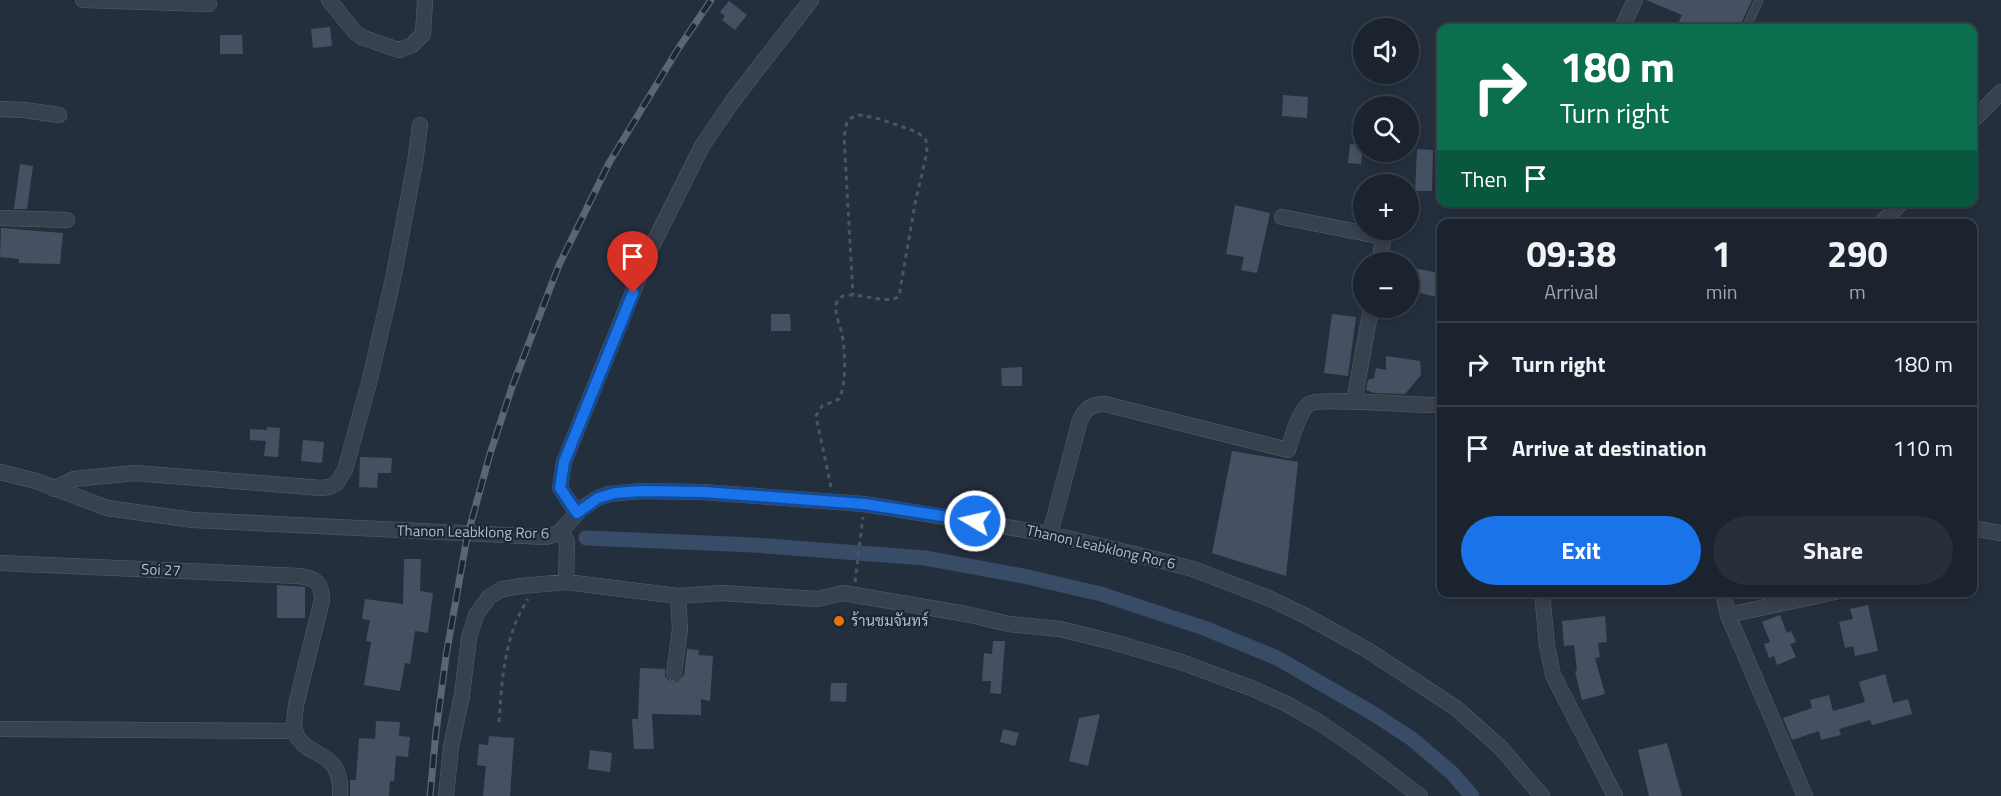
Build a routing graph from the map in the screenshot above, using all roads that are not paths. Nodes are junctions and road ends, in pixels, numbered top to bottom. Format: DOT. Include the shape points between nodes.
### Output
graph roads {
  1 [pos="84,0"];
  2 [pos="330,0"];
  3 [pos="425,0"];
  4 [pos="811,0"];
  5 [pos="1635,0"];
  6 [pos="1759,0"];
  7 [pos="209,4"];
  8 [pos="1624,23"];
  9 [pos="1748,24"];
  10 [pos="2001,92"];
  11 [pos="0,109"];
  12 [pos="59,115"];
  13 [pos="1977,116"];
  14 [pos="420,125"];
  15 [pos="1897,207"];
  16 [pos="1282,216"];
  17 [pos="0,218"];
  18 [pos="1885,219"];
  19 [pos="67,220"];
  20 [pos="1353,228"];
  21 [pos="1369,318"];
  22 [pos="1354,402"];
  23 [pos="1437,405"];
  24 [pos="0,472"];
  25 [pos="54,489"];
  26 [pos="577,513"];
  27 [pos="1977,529"];
  28 [pos="561,531"];
  29 [pos="2001,533"];
  30 [pos="1050,534"];
  31 [pos="0,563"];
  32 [pos="566,582"];
  33 [pos="678,596"];
  34 [pos="1542,597"];
  35 [pos="1724,597"];
  36 [pos="1812,597"];
  37 [pos="1728,615"];
  38 [pos="674,673"];
  39 [pos="0,729"];
  40 [pos="295,730"];
  41 [pos="340,796"];
  42 [pos="446,796"];
  43 [pos="1420,796"];
  44 [pos="1542,796"];
  45 [pos="1615,796"];
  46 [pos="1805,796"];
  1 -- 7 [label="street"];
  2 -- 3 [label="street" via="357,35 399,50 412,45 423,34"];
  4 -- 26 [label="street" via="702,146 650,250 564,462 560,488"];
  5 -- 8 [label="street"];
  6 -- 9 [label="lane"];
  10 -- 13 [label="street"];
  11 -- 12 [label="street"];
  14 -- 25 [label="street" via="393,279 370,379 345,470 336,484 321,488 135,473 74,479"];
  15 -- 18 [label="street"];
  16 -- 20 [label="street"];
  17 -- 19 [label="street"];
  21 -- 22 [label="street"];
  22 -- 23 [label="street"];
  22 -- 30 [label="street" via="1321,401 1307,405 1288,450 1105,404 1089,407 1080,420"];
  24 -- 25 [label="street, Thanon Leabklong Ror 6"];
  25 -- 28 [label="street, Thanon Leabklong Ror 6" via="106,508 193,520 538,537 554,536"];
  26 -- 28 [label="street, Thanon Leabklong Ror 6"];
  26 -- 30 [label="street, Thanon Leabklong Ror 6" via="598,498 615,493 704,492 864,504"];
  27 -- 29 [label="street"];
  28 -- 32 [label="street" via="567,541"];
  30 -- 44 [label="street, Thanon Leabklong Ror 6" via="1193,569 1306,616 1369,651 1456,708 1500,747"];
  31 -- 40 [label="street, Soi 27" via="311,578 320,584 321,607 296,705"];
  32 -- 33 [label="street"];
  32 -- 42 [label="street" via="495,592 476,615 469,638"];
  33 -- 38 [label="street" via="680,629"];
  33 -- 43 [label="street" via="722,593 818,599 843,593 1009,624 1060,629 1113,642 1181,662 1285,703 1361,751"];
  34 -- 45 [label="street" via="1546,646 1553,675"];
  35 -- 37 [label="street"];
  36 -- 37 [label="street"];
  37 -- 46 [label="street"];
  39 -- 40 [label="street"];
  40 -- 41 [label="street" via="302,744 334,766"];
}
